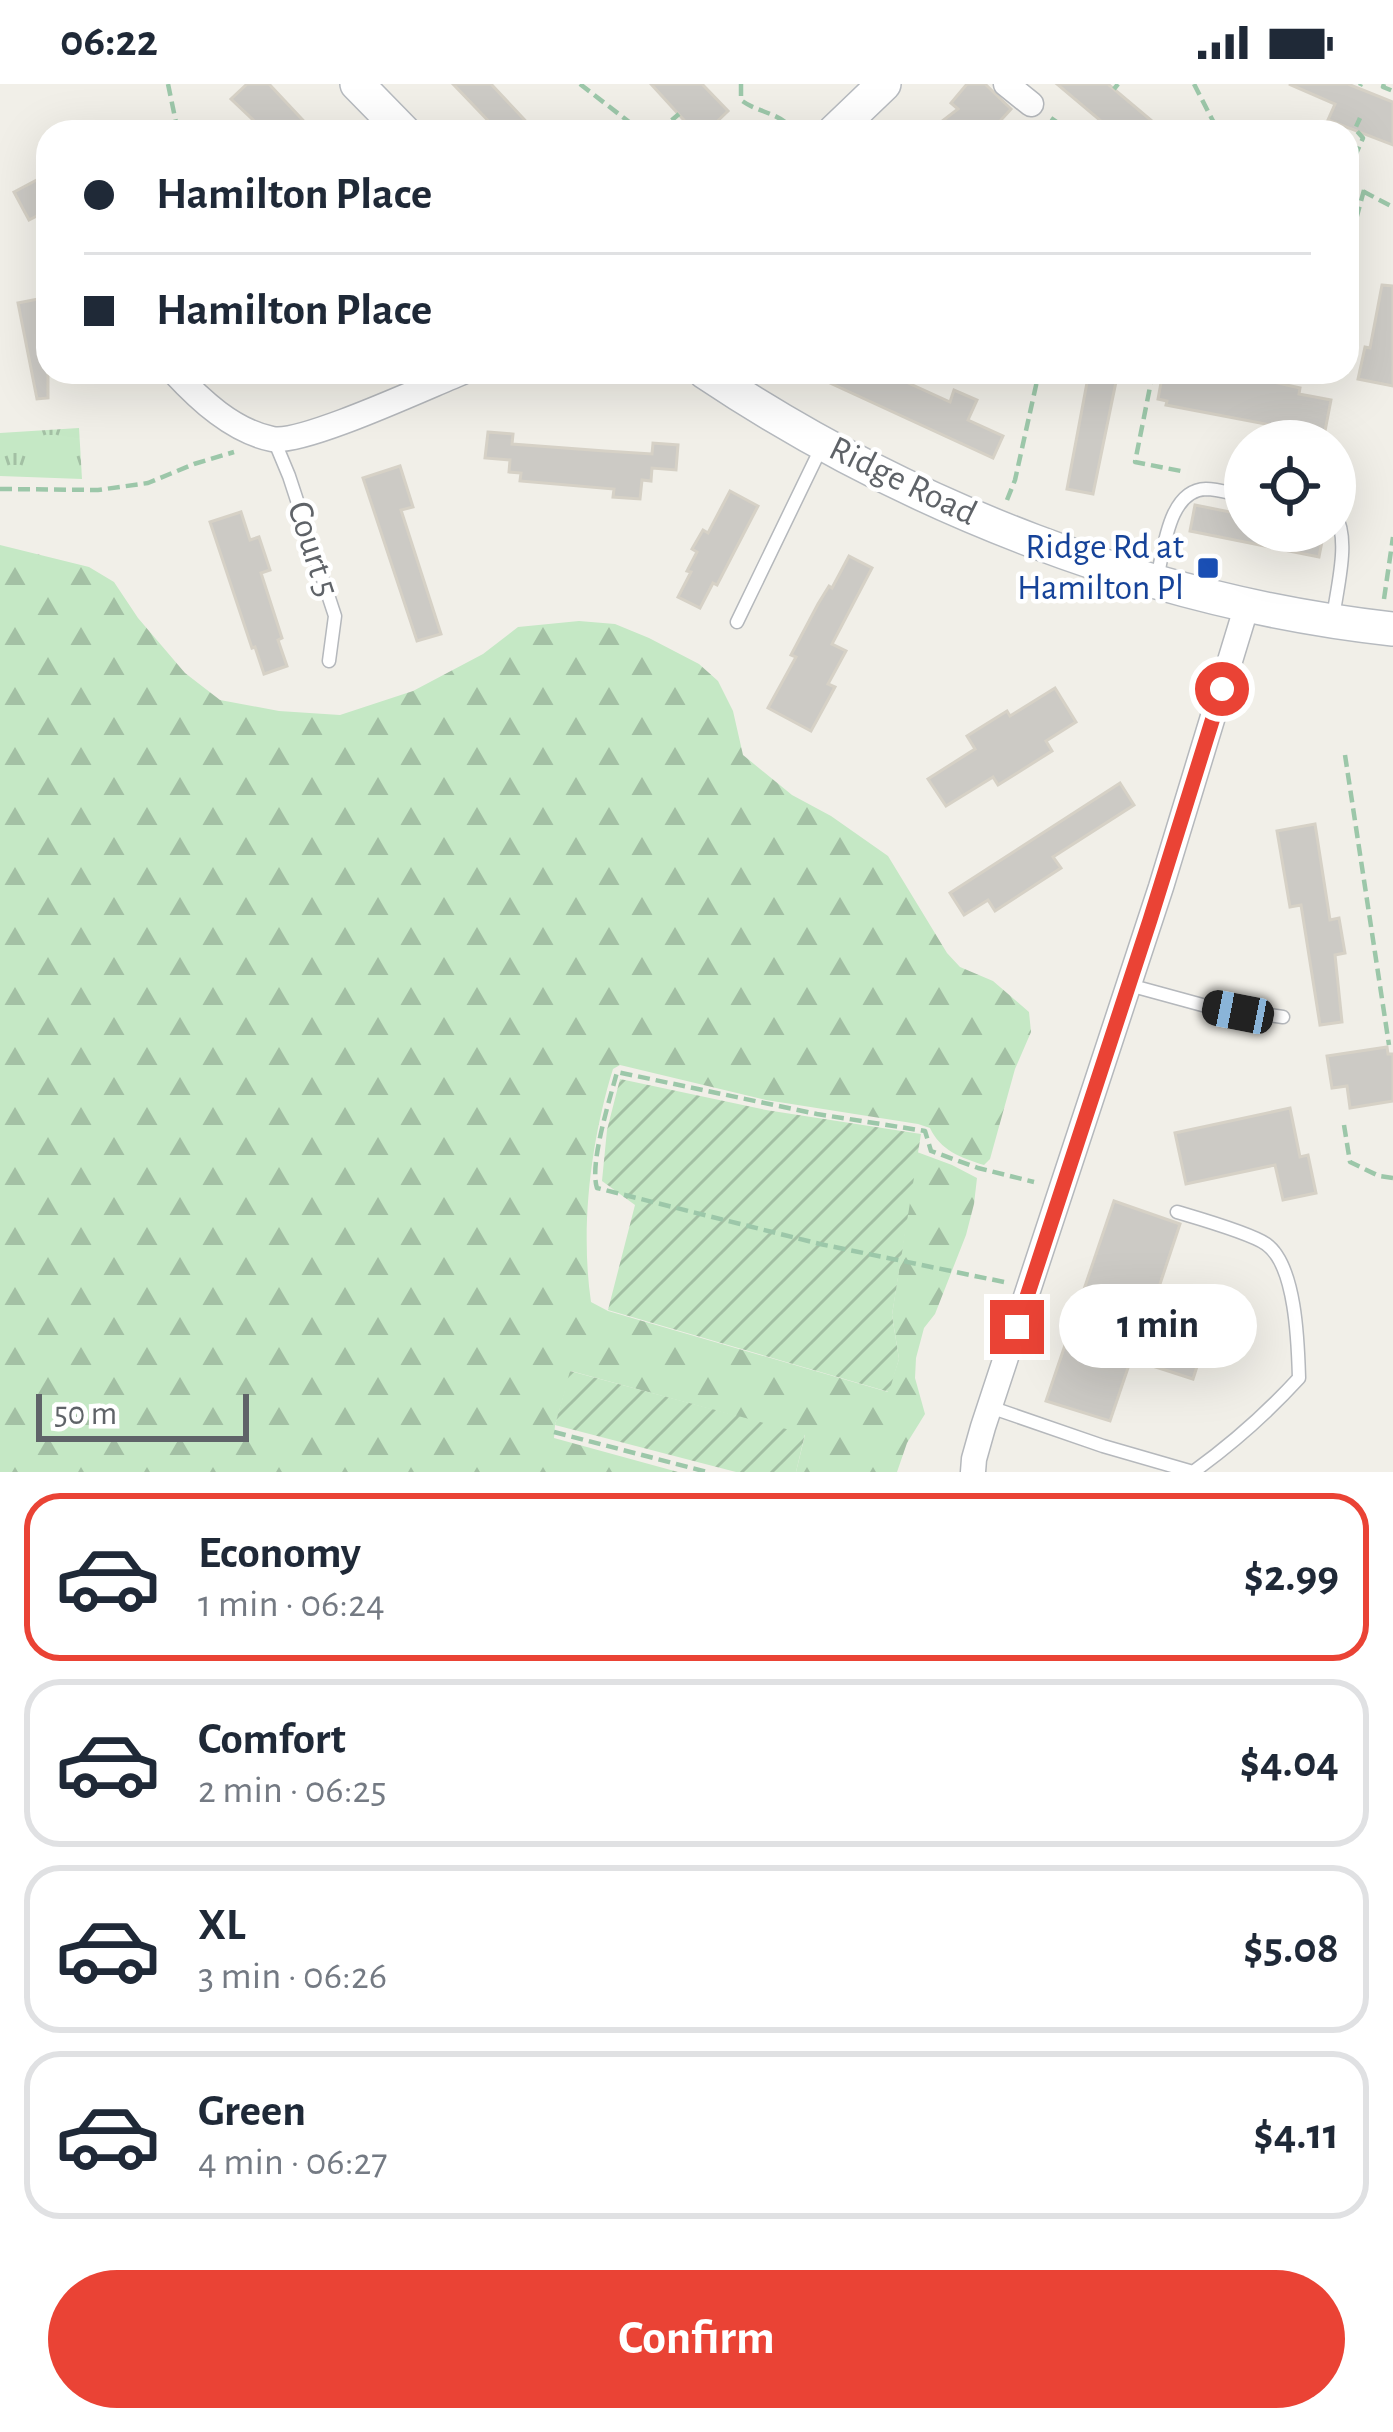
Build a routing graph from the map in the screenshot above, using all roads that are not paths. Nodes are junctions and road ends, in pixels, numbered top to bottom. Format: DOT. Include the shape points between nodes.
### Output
graph roads {
  1 [pos="357,84"];
  2 [pos="884,84"];
  3 [pos="1006,84"];
  4 [pos="1031,104"];
  5 [pos="392,120"];
  6 [pos="846,120"];
  7 [pos="187,384"];
  8 [pos="434,384"];
  9 [pos="725,384"];
  10 [pos="274,440"];
  11 [pos="824,443"];
  12 [pos="1224,492"];
  13 [pos="1341,552"];
  14 [pos="1156,580"];
  15 [pos="1247,605"];
  16 [pos="1333,620"];
  17 [pos="737,622"];
  18 [pos="1386,629"];
  19 [pos="328,661"];
  20 [pos="1130,985"];
  21 [pos="1283,1017"];
  22 [pos="1177,1212"];
  23 [pos="990,1407"];
  24 [pos="973,1472"];
  25 [pos="1193,1472"];
  1 -- 5 [label="street"];
  2 -- 6 [label="street"];
  3 -- 4 [label="street"];
  7 -- 10 [label="street" via="217,412"];
  8 -- 10 [label="street" via="327,428"];
  9 -- 11 [label="street, Ridge Road"];
  10 -- 19 [label="lane, Court 5" via="334,616"];
  11 -- 14 [label="street, Ridge Road" via="997,526"];
  11 -- 17 [label="lane"];
  12 -- 14 [label="lane" via="1185,496"];
  13 -- 16 [label="lane"];
  14 -- 15 [label="street, Ridge Road"];
  15 -- 16 [label="street, Ridge Road"];
  15 -- 20 [label="street"];
  16 -- 18 [label="street, Ridge Road"];
  20 -- 21 [label="lane"];
  20 -- 23 [label="street"];
  22 -- 25 [label="lane" via="1268,1245 1286,1274 1298,1331 1299,1378"];
  23 -- 24 [label="street"];
  23 -- 25 [label="lane"];
}
